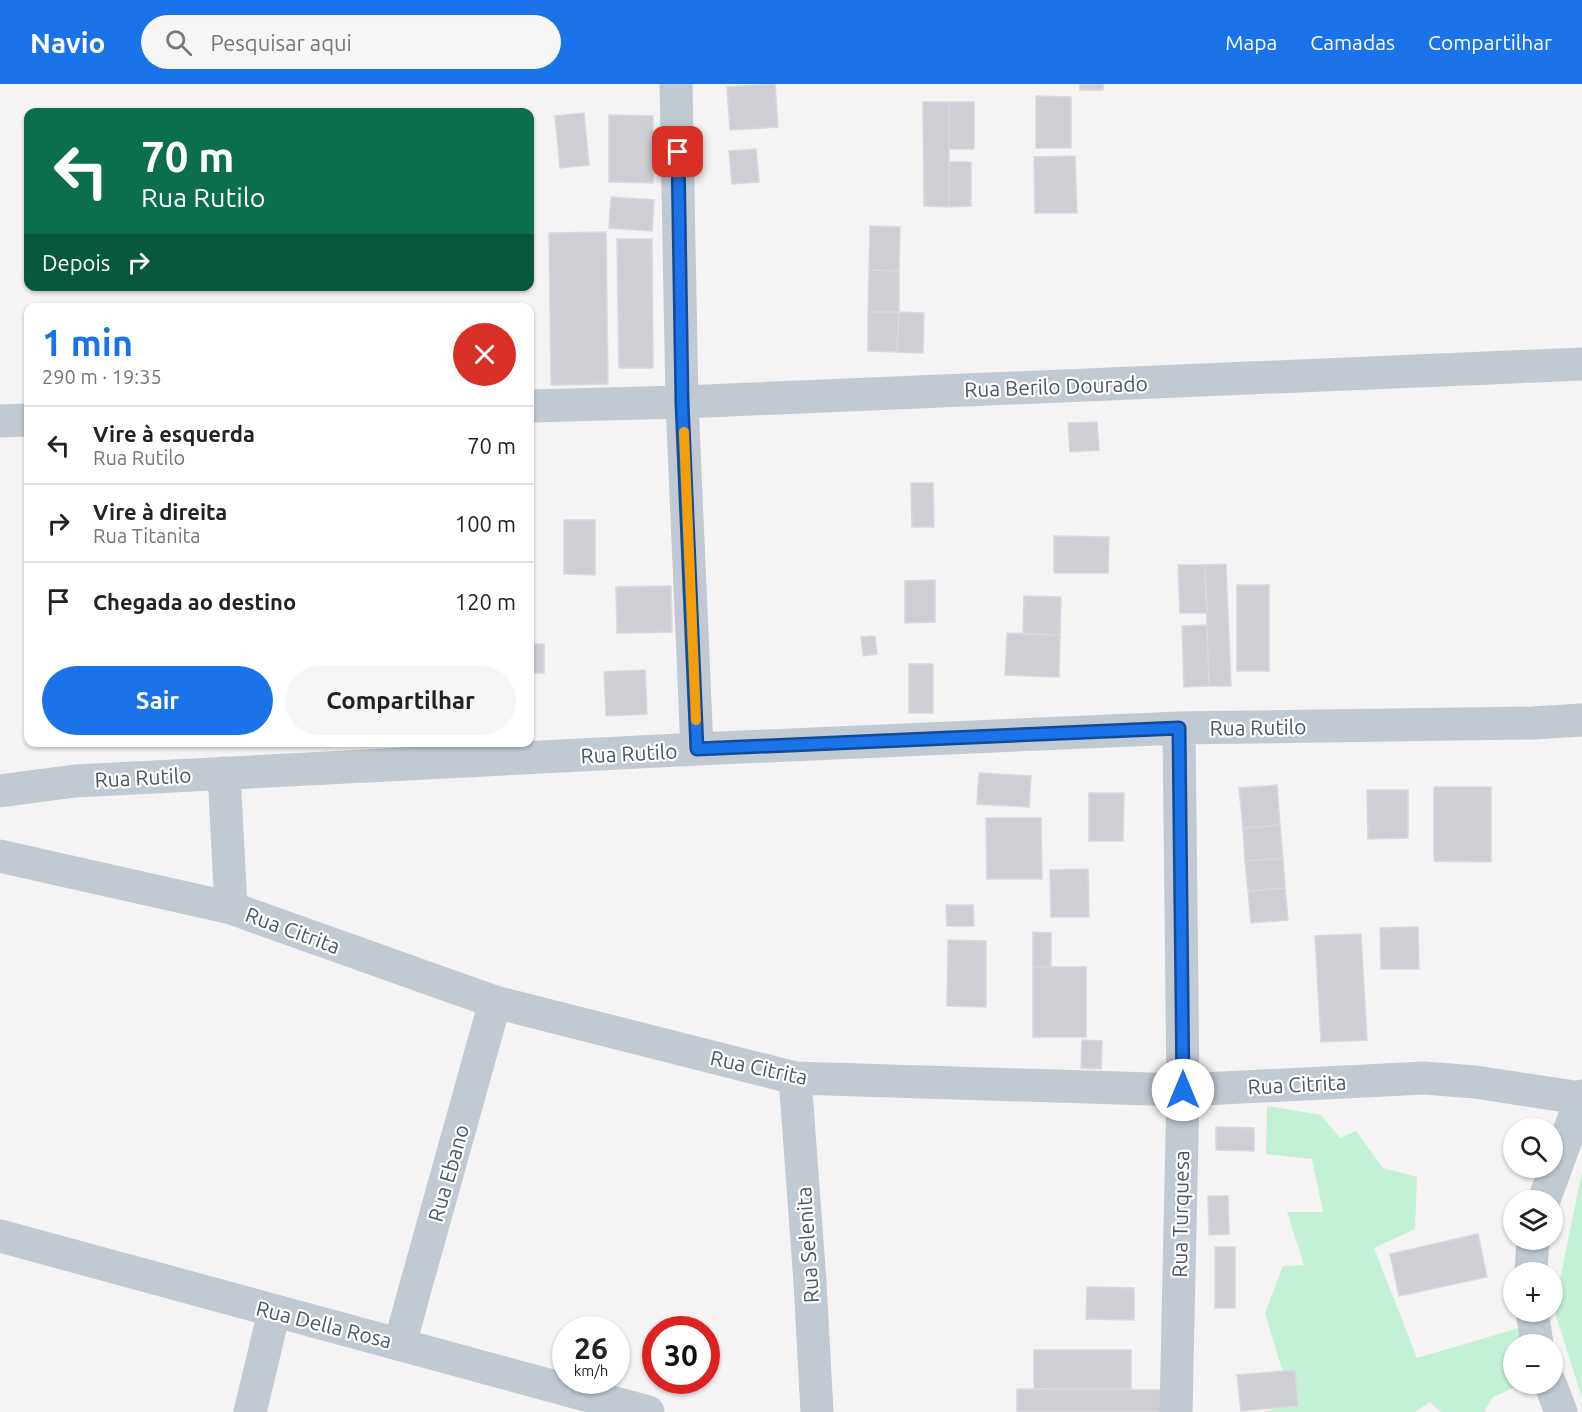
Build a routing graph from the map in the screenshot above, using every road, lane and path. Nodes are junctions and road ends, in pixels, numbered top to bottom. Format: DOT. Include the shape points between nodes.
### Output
graph roads {
  1 [pos="676,84"];
  2 [pos="1582,364"];
  3 [pos="682,402"];
  4 [pos="534,406"];
  5 [pos="24,420"];
  6 [pos="0,421"];
  7 [pos="1582,720"];
  8 [pos="1179,728"];
  9 [pos="697,749"];
  10 [pos="224,773"];
  11 [pos="0,791"];
  12 [pos="0,856"];
  13 [pos="231,908"];
  14 [pos="495,1002"];
  15 [pos="795,1078"];
  16 [pos="1183,1090"];
  17 [pos="1581,1097"];
  18 [pos="1548,1190"];
  19 [pos="0,1236"];
  20 [pos="274,1312"];
  21 [pos="400,1343"];
  22 [pos="1554,1394"];
  23 [pos="250,1412"];
  24 [pos="648,1412"];
  25 [pos="817,1412"];
  26 [pos="1176,1412"];
  27 [pos="1561,1412"];
  1 -- 3 [label="street"];
  2 -- 3 [label="street, Rua Berilo Dourado"];
  3 -- 4 [label="street, Rua Berilo Dourado"];
  3 -- 9 [label="street"];
  5 -- 6 [label="street"];
  7 -- 8 [label="street, Rua Rutilo"];
  8 -- 9 [label="street, Rua Rutilo"];
  8 -- 16 [label="street, Rua Turquesa"];
  9 -- 10 [label="street, Rua Rutilo"];
  10 -- 11 [label="street, Rua Rutilo" via="75,781"];
  10 -- 13 [label="street"];
  12 -- 13 [label="street, Rua Citrita"];
  13 -- 14 [label="street, Rua Citrita"];
  14 -- 15 [label="street, Rua Citrita"];
  14 -- 21 [label="street, Rua Ebano"];
  15 -- 16 [label="street, Rua Citrita"];
  15 -- 25 [label="street, Rua Selenita"];
  16 -- 17 [label="street, Rua Citrita" via="1424,1078"];
  16 -- 26 [label="street, Rua Turquesa"];
  17 -- 18 [label="street"];
  19 -- 20 [label="street, Rua Della Rosa"];
  20 -- 21 [label="street, Rua Della Rosa"];
  20 -- 23 [label="street"];
  21 -- 24 [label="street, Rua Della Rosa"];
  22 -- 27 [label="street"];
}
